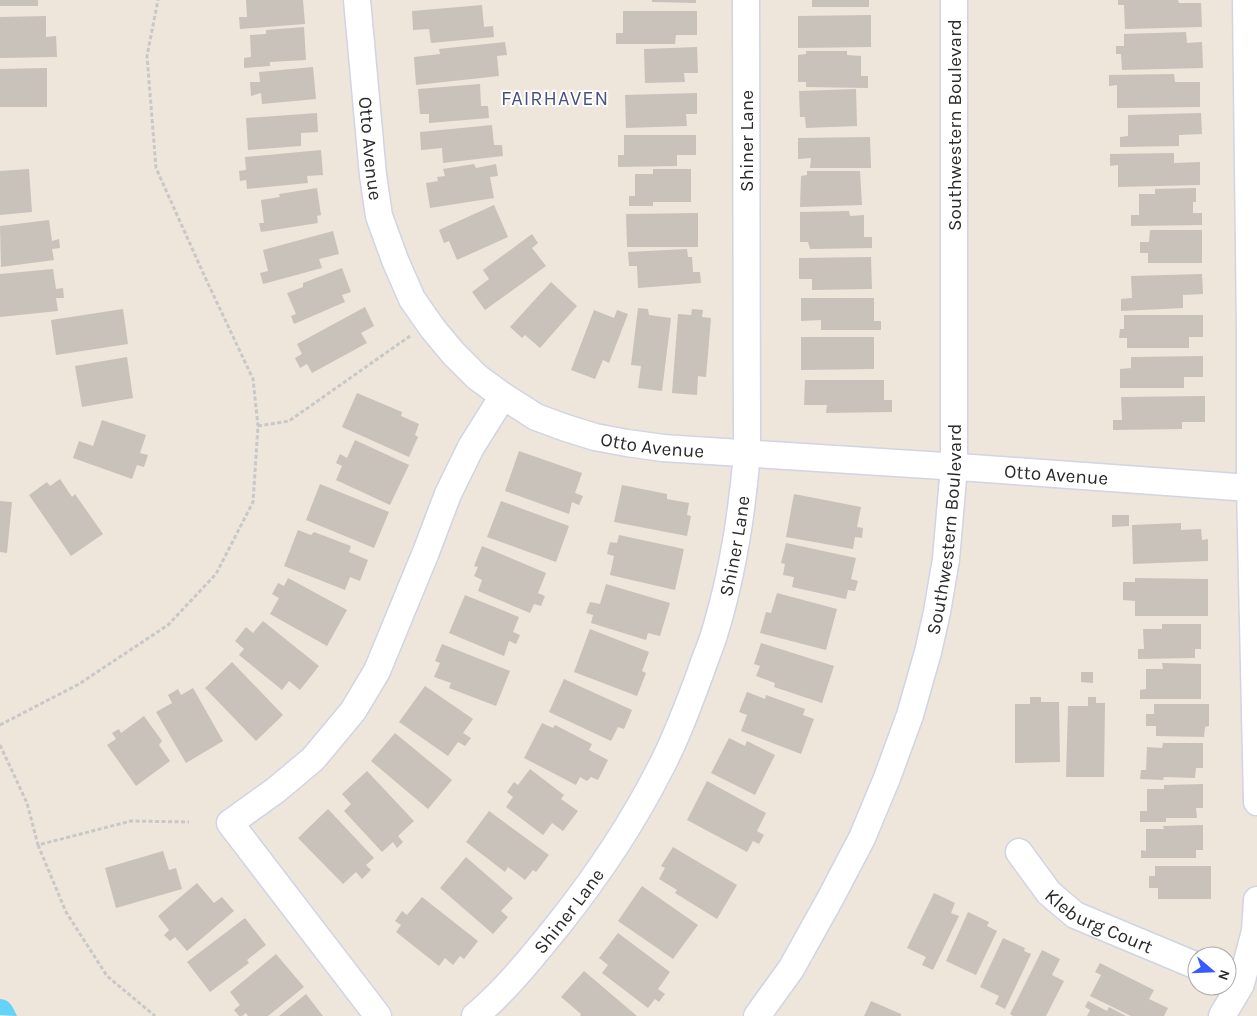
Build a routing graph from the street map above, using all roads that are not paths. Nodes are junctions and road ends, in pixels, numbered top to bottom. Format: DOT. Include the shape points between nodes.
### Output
graph roads {
  1 [pos="357,0"];
  2 [pos="746,0"];
  3 [pos="954,0"];
  4 [pos="1246,0"];
  5 [pos="1253,332"];
  6 [pos="502,396"];
  7 [pos="747,453"];
  8 [pos="954,467"];
  9 [pos="1250,488"];
  10 [pos="1257,802"];
  11 [pos="1019,852"];
  12 [pos="1257,900"];
  13 [pos="1187,962"];
  14 [pos="1237,974"];
  15 [pos="1229,996"];
  16 [pos="378,1016"];
  17 [pos="475,1016"];
  18 [pos="756,1016"];
  19 [pos="1222,1016"];
  1 -- 6 [label="street, Otto Avenue" via="372,175 380,216 395,260 412,299 433,329 477,377"];
  2 -- 7 [label="street, Shiner Lane"];
  3 -- 8 [label="street, Southwestern Boulevard"];
  4 -- 5 [label="street"];
  5 -- 9 [label="street"];
  6 -- 7 [label="street, Otto Avenue" via="536,417 595,437 663,448"];
  6 -- 16 [label="street" via="471,447 448,494 377,671 353,711 313,759 230,823"];
  7 -- 8 [label="street, Otto Avenue"];
  7 -- 17 [label="street, Shiner Lane" via="728,580 714,635 660,768 620,840 576,903 527,963"];
  8 -- 9 [label="street, Otto Avenue"];
  8 -- 18 [label="street, Southwestern Boulevard" via="946,558 937,612 910,715 862,838 791,969"];
  9 -- 10 [label="street"];
  11 -- 13 [label="street, Kleburg Court" via="1049,894 1075,915"];
  12 -- 14 [label="street" via="1256,931"];
  15 -- 19 [label="street"];
}
